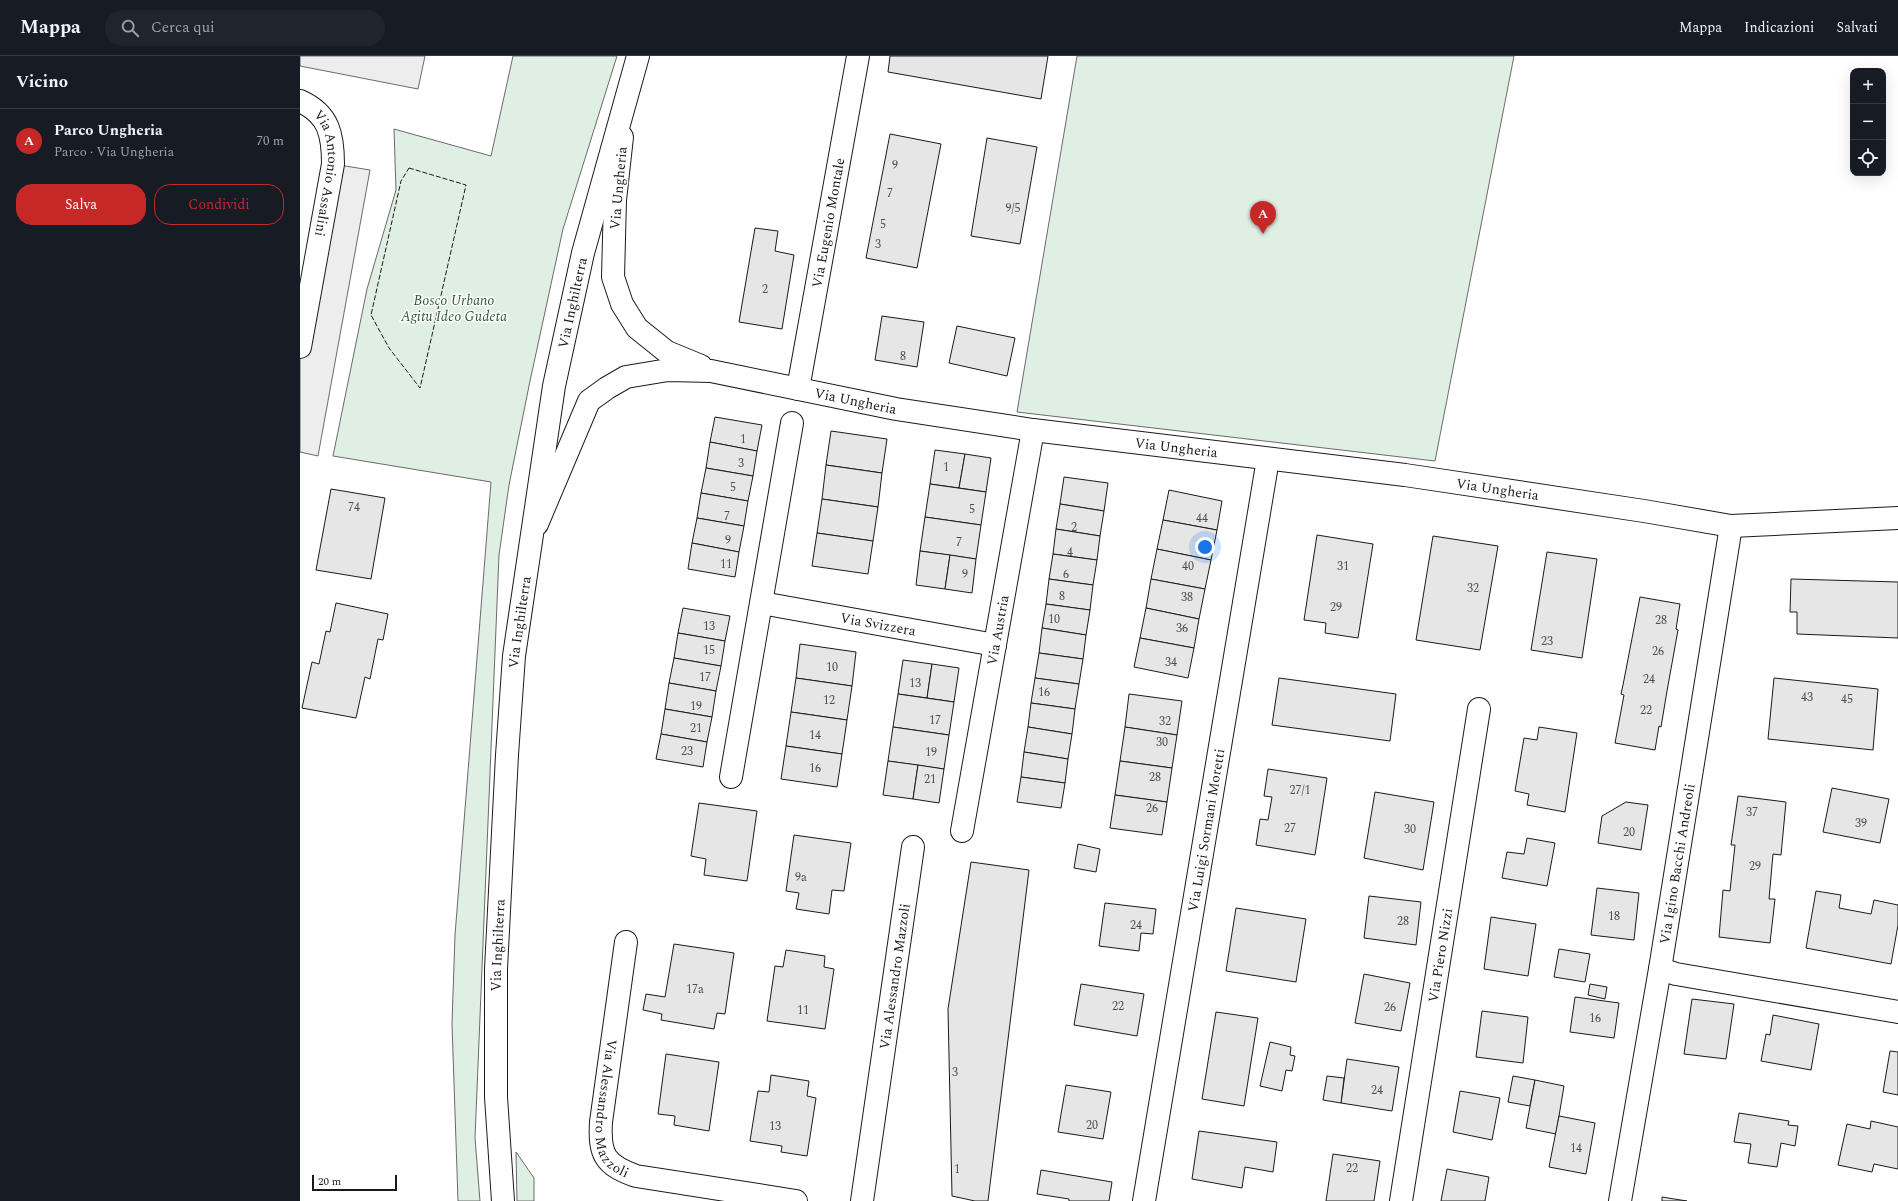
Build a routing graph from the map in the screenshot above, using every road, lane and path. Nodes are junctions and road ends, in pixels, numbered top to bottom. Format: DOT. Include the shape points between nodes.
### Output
graph roads {
  1 [pos="638,56"];
  2 [pos="858,56"];
  3 [pos="626,100"];
  4 [pos="300,101"];
  5 [pos="306,280"];
  6 [pos="300,347"];
  7 [pos="711,371"];
  8 [pos="798,389"];
  9 [pos="792,423"];
  10 [pos="1033,430"];
  11 [pos="1268,459"];
  12 [pos="1644,511"];
  13 [pos="1898,518"];
  14 [pos="1838,520"];
  15 [pos="1731,526"];
  16 [pos="533,534"];
  17 [pos="762,603"];
  18 [pos="995,645"];
  19 [pos="1479,709"];
  20 [pos="731,777"];
  21 [pos="962,831"];
  22 [pos="913,847"];
  23 [pos="626,942"];
  24 [pos="1660,969"];
  25 [pos="1898,1012"];
  26 [pos="503,1201"];
  27 [pos="796,1201"];
  28 [pos="862,1201"];
  29 [pos="1144,1201"];
  30 [pos="1401,1201"];
  31 [pos="1620,1201"];
  1 -- 3 [label="street, Via Inghilterra"];
  2 -- 8 [label="street, Via Eugenio Montale"];
  3 -- 7 [label="street, Via Ungheria" via="615,200 613,277 622,304 637,328 667,352"];
  3 -- 16 [label="street, Via Inghilterra" via="583,253 554,386"];
  4 -- 5 [label="street, Via Antonio Assalini" via="325,119 333,150 333,164"];
  5 -- 6 [label="street, Via Antonio Assalini"];
  7 -- 8 [label="street, Via Ungheria"];
  7 -- 16 [label="street, Via Ungheria" via="668,370 626,377 589,401"];
  8 -- 10 [label="street, Via Ungheria" via="896,409"];
  9 -- 17 [label="street"];
  10 -- 11 [label="street, Via Ungheria"];
  10 -- 18 [label="street, Via Austria"];
  11 -- 12 [label="street, Via Ungheria" via="1405,475"];
  11 -- 29 [label="street, Via Luigi Sormani Moretti"];
  12 -- 14 [label="street, Via Ungheria" via="1702,511"];
  12 -- 15 [label="street, Via Ungheria"];
  13 -- 14 [label="street, Via Ungheria"];
  14 -- 15 [label="street, Via Ungheria"];
  15 -- 24 [label="street, Via Igino Bacchi Andreoli"];
  16 -- 26 [label="street, Via Inghilterra" via="514,656 496,969 496,1097"];
  17 -- 18 [label="street, Via Svizzera"];
  17 -- 20 [label="street"];
  18 -- 21 [label="street, Via Austria"];
  19 -- 30 [label="street, Via Piero Nizzi"];
  22 -- 28 [label="street, Via Alessandro Mazzoli"];
  23 -- 27 [label="street, Via Alessandro Mazzoli" via="601,1122 601,1148 606,1158 618,1168 636,1176"];
  24 -- 25 [label="street" via="1676,974"];
  24 -- 31 [label="street, Via Igino Bacchi Andreoli"];
}
